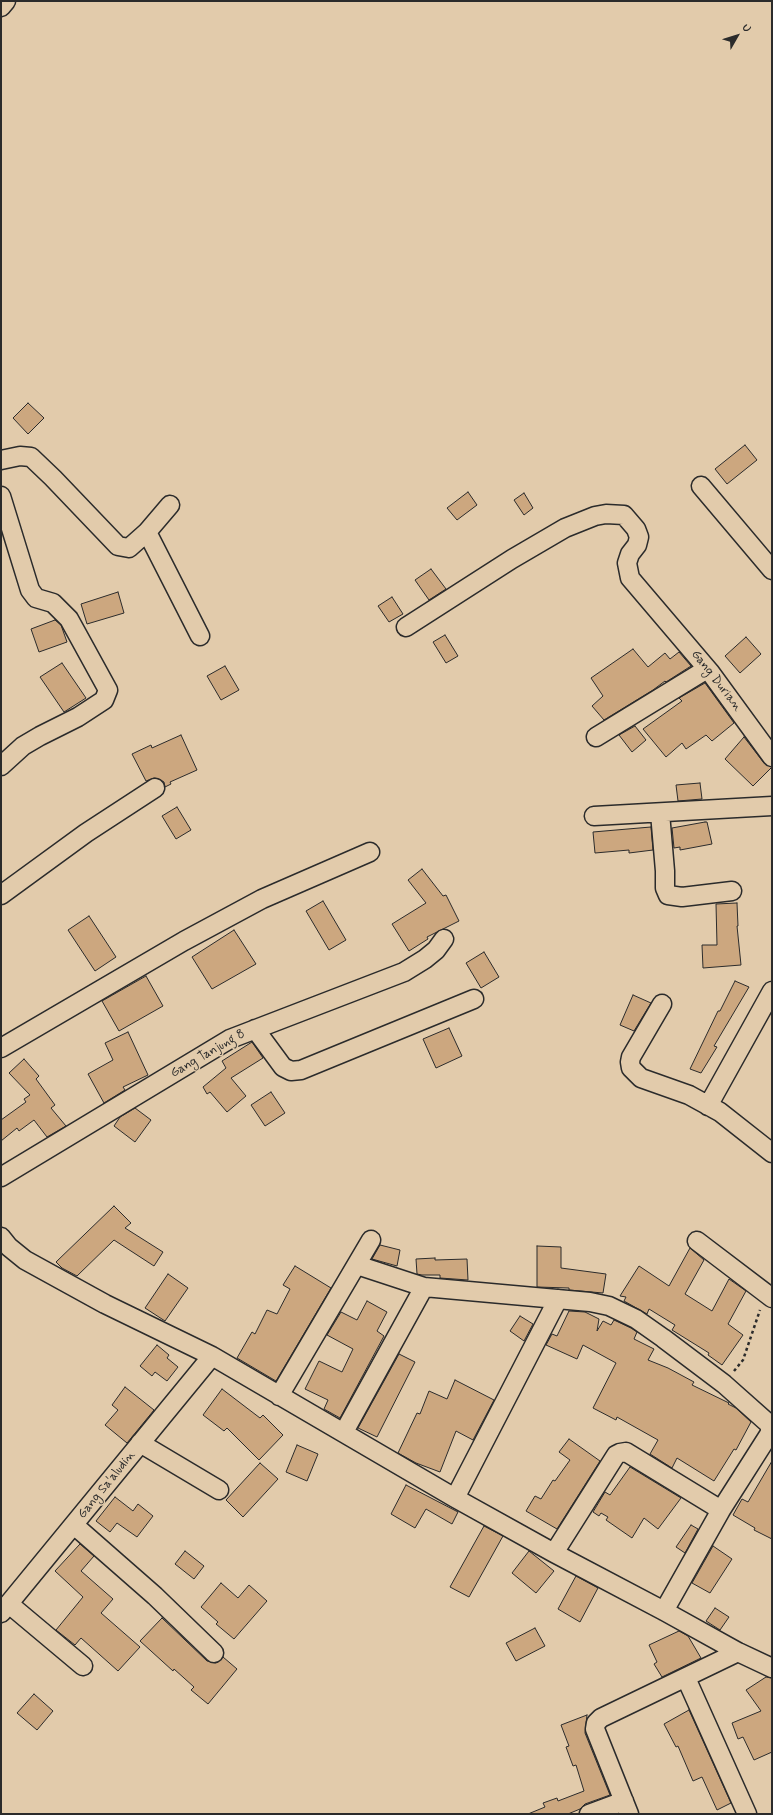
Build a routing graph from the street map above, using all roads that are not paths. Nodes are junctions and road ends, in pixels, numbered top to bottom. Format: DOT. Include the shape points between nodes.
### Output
graph roads {
  1 [pos="6,1"];
  2 [pos="1,7"];
  3 [pos="1,460"];
  4 [pos="701,486"];
  5 [pos="1,496"];
  6 [pos="170,505"];
  7 [pos="147,532"];
  8 [pos="772,570"];
  9 [pos="406,627"];
  10 [pos="200,636"];
  11 [pos="707,669"];
  12 [pos="596,737"];
  13 [pos="772,757"];
  14 [pos="1,766"];
  15 [pos="155,788"];
  16 [pos="772,806"];
  17 [pos="660,813"];
  18 [pos="594,816"];
  19 [pos="370,852"];
  20 [pos="732,891"];
  21 [pos="1,895"];
  22 [pos="444,939"];
  23 [pos="772,991"];
  24 [pos="474,999"];
  25 [pos="662,1004"];
  26 [pos="255,1029"];
  27 [pos="1,1048"];
  28 [pos="708,1106"];
  29 [pos="772,1153"];
  30 [pos="1,1177"];
  31 [pos="1,1237"];
  32 [pos="371,1240"];
  33 [pos="697,1241"];
  34 [pos="357,1265"];
  35 [pos="424,1287"];
  36 [pos="768,1296"];
  37 [pos="558,1299"];
  38 [pos="212,1356"];
  39 [pos="278,1396"];
  40 [pos="344,1432"];
  41 [pos="140,1443"];
  42 [pos="220,1490"];
  43 [pos="456,1498"];
  44 [pos="721,1510"];
  45 [pos="74,1525"];
  46 [pos="554,1553"];
  47 [pos="5,1609"];
  48 [pos="664,1611"];
  49 [pos="738,1652"];
  50 [pos="214,1653"];
  51 [pos="83,1666"];
  52 [pos="772,1668"];
  53 [pos="686,1678"];
  54 [pos="627,1808"];
  55 [pos="589,1814"];
  56 [pos="746,1814"];
  1 -- 2 [label="street"];
  3 -- 7 [label="street" via="20,456 31,457 118,546 128,548"];
  4 -- 8 [label="street"];
  5 -- 14 [label="street" via="30,590 36,598 53,603 69,619 108,690 104,700 23,746"];
  6 -- 7 [label="street"];
  7 -- 10 [label="street"];
  9 -- 11 [label="street, Gang Durian" via="565,528 595,516 624,515 636,529 639,537 628,559 628,573 632,582 646,595"];
  11 -- 12 [label="street"];
  11 -- 13 [label="street, Gang Durian"];
  15 -- 21 [label="street" via="86,833"];
  16 -- 17 [label="street"];
  17 -- 18 [label="street"];
  17 -- 20 [label="street" via="665,888 668,895 682,897"];
  19 -- 27 [label="street" via="262,899 184,941"];
  22 -- 26 [label="street, Gang Tanjung 8" via="436,950 404,972"];
  23 -- 28 [label="street"];
  24 -- 26 [label="street" via="301,1070 291,1071 283,1067"];
  25 -- 28 [label="street" via="631,1057 631,1068 641,1078 689,1095"];
  26 -- 30 [label="street, Gang Tanjung 8" via="230,1039"];
  28 -- 29 [label="street" via="720,1112"];
  31 -- 38 [label="street" via="25,1260 105,1304"];
  32 -- 34 [label="street"];
  33 -- 36 [label="street"];
  34 -- 35 [label="street"];
  34 -- 39 [label="street"];
  35 -- 37 [label="street"];
  35 -- 40 [label="street"];
  37 -- 43 [label="street"];
  37 -- 44 [label="street" via="609,1306 636,1318 724,1384 765,1420 770,1433"];
  38 -- 39 [label="street"];
  38 -- 41 [label="street, Gang Sa'aludin"];
  39 -- 40 [label="street"];
  40 -- 43 [label="street"];
  41 -- 42 [label="street"];
  41 -- 45 [label="street, Gang Sa'aludin"];
  43 -- 46 [label="street"];
  44 -- 46 [label="street" via="626,1452 620,1453 616,1455"];
  44 -- 48 [label="street"];
  45 -- 47 [label="street, Gang Sa'aludin"];
  45 -- 50 [label="street"];
  46 -- 48 [label="street"];
  47 -- 51 [label="street"];
  48 -- 49 [label="street"];
  49 -- 52 [label="street"];
  49 -- 53 [label="street"];
  53 -- 54 [label="street" via="601,1718 596,1723 595,1729"];
  53 -- 56 [label="street"];
  54 -- 55 [label="street"];
}
